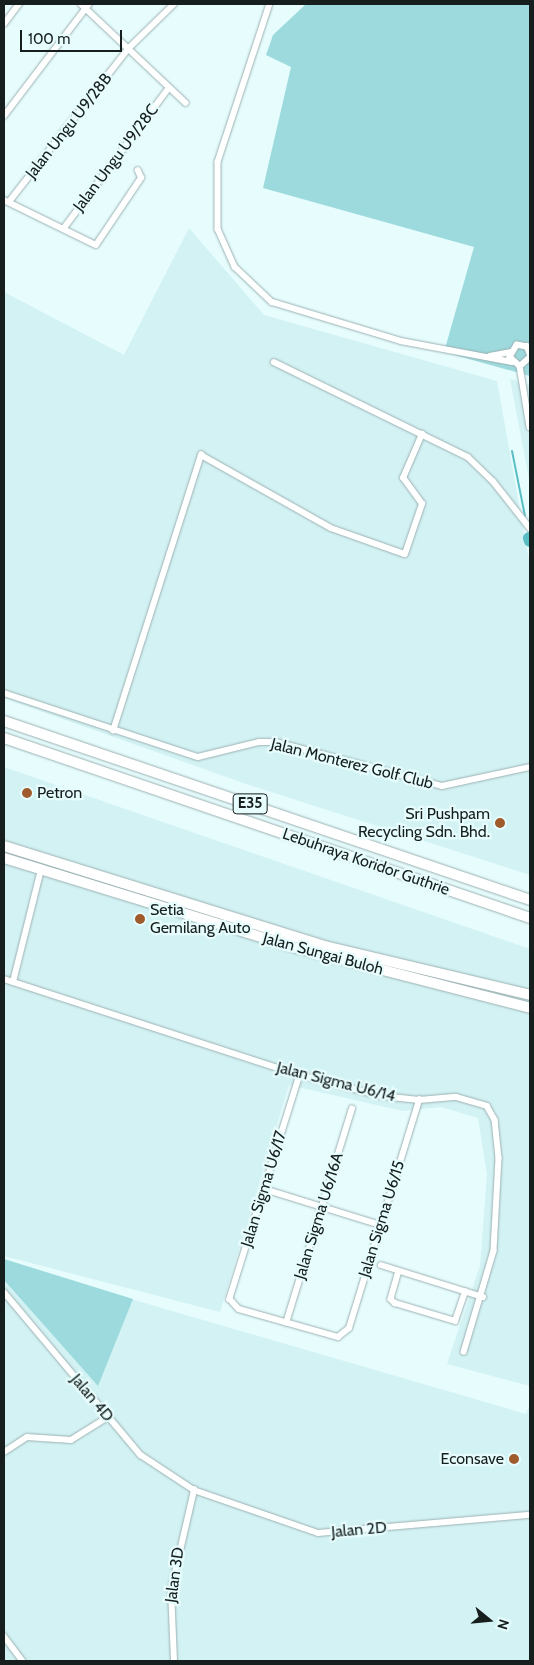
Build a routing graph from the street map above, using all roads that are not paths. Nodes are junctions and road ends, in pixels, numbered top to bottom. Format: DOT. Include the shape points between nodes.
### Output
graph roads {
  1 [pos="19,4"];
  2 [pos="174,4"];
  3 [pos="270,4"];
  4 [pos="85,5"];
  5 [pos="4,24"];
  6 [pos="128,49"];
  7 [pos="168,89"];
  8 [pos="186,103"];
  9 [pos="4,116"];
  10 [pos="138,172"];
  11 [pos="7,201"];
  12 [pos="64,228"];
  13 [pos="510,352"];
  14 [pos="530,354"];
  15 [pos="490,356"];
  16 [pos="274,362"];
  17 [pos="512,362"];
  18 [pos="525,365"];
  19 [pos="530,427"];
  20 [pos="422,434"];
  21 [pos="530,528"];
  22 [pos="4,693"];
  23 [pos="4,721"];
  24 [pos="113,731"];
  25 [pos="4,738"];
  26 [pos="530,767"];
  27 [pos="4,846"];
  28 [pos="4,858"];
  29 [pos="41,870"];
  30 [pos="530,900"];
  31 [pos="530,918"];
  32 [pos="4,979"];
  33 [pos="13,982"];
  34 [pos="530,994"];
  35 [pos="530,1008"];
  36 [pos="300,1075"];
  37 [pos="419,1100"];
  38 [pos="352,1109"];
  39 [pos="264,1189"];
  40 [pos="322,1207"];
  41 [pos="380,1225"];
  42 [pos="381,1265"];
  43 [pos="399,1271"];
  44 [pos="4,1292"];
  45 [pos="465,1292"];
  46 [pos="483,1297"];
  47 [pos="286,1323"];
  48 [pos="464,1352"];
  49 [pos="108,1417"];
  50 [pos="4,1452"];
  51 [pos="194,1490"];
  52 [pos="530,1515"];
  53 [pos="4,1636"];
  54 [pos="23,1661"];
  55 [pos="174,1661"];
  1 -- 5 [label="street"];
  2 -- 6 [label="street, Jalan Ungu U9/28B"];
  3 -- 15 [label="street" via="218,162 218,229 234,267 272,302 401,341"];
  4 -- 6 [label="street"];
  4 -- 9 [label="street"];
  6 -- 7 [label="street"];
  6 -- 11 [label="street, Jalan Ungu U9/28B"];
  7 -- 8 [label="street"];
  7 -- 12 [label="street, Jalan Ungu U9/28C"];
  10 -- 12 [label="street" via="142,178 96,245"];
  11 -- 12 [label="street"];
  13 -- 14 [label="street" via="517,345"];
  13 -- 15 [label="street"];
  13 -- 17 [label="street"];
  14 -- 18 [label="street"];
  15 -- 17 [label="street"];
  16 -- 20 [label="street"];
  17 -- 18 [label="street"];
  18 -- 19 [label="street"];
  20 -- 21 [label="street" via="479,466"];
  20 -- 24 [label="street" via="403,478 422,504 405,554 330,528 201,455"];
  22 -- 24 [label="street, Jalan Monterez Golf Club"];
  23 -- 30 [label="highway, Lebuhraya Koridor Guthrie / E35"];
  24 -- 26 [label="street, Jalan Monterez Golf Club" via="198,758 259,742 276,742 442,786"];
  25 -- 31 [label="highway, Lebuhraya Koridor Guthrie / E35"];
  27 -- 34 [label="highway, Jalan Sungai Buloh" via="353,954"];
  28 -- 29 [label="highway, Jalan Sungai Buloh"];
  29 -- 33 [label="street"];
  29 -- 35 [label="highway, Jalan Sungai Buloh" via="297,948"];
  32 -- 33 [label="street, Jalan Sigma U6/14"];
  33 -- 36 [label="street, Jalan Sigma U6/14"];
  36 -- 37 [label="street, Jalan Sigma U6/14"];
  36 -- 39 [label="street, Jalan Sigma U6/17"];
  37 -- 41 [label="street, Jalan Sigma U6/15"];
  37 -- 46 [label="street, Jalan Sigma U6/14" via="473,1099 487,1106 495,1120 499,1158 494,1251"];
  38 -- 40 [label="street, Jalan Sigma U6/16A"];
  39 -- 40 [label="street"];
  39 -- 47 [label="street, Jalan Sigma U6/17" via="231,1294 232,1304"];
  40 -- 41 [label="street"];
  40 -- 47 [label="street, Jalan Sigma U6/16A"];
  41 -- 47 [label="street, Jalan Sigma U6/15" via="343,1336"];
  42 -- 43 [label="street"];
  43 -- 45 [label="street"];
  43 -- 45 [label="street" via="391,1300 411,1308 455,1321"];
  44 -- 49 [label="street, Jalan 4D"];
  45 -- 46 [label="street"];
  46 -- 48 [label="street, Jalan Sigma U6/14"];
  49 -- 50 [label="street" via="71,1440 26,1437"];
  49 -- 51 [label="street, Jalan 4D" via="141,1455"];
  51 -- 52 [label="street, Jalan 2D" via="318,1533"];
  51 -- 55 [label="street, Jalan 3D" via="171,1590"];
  53 -- 54 [label="street"];
}
